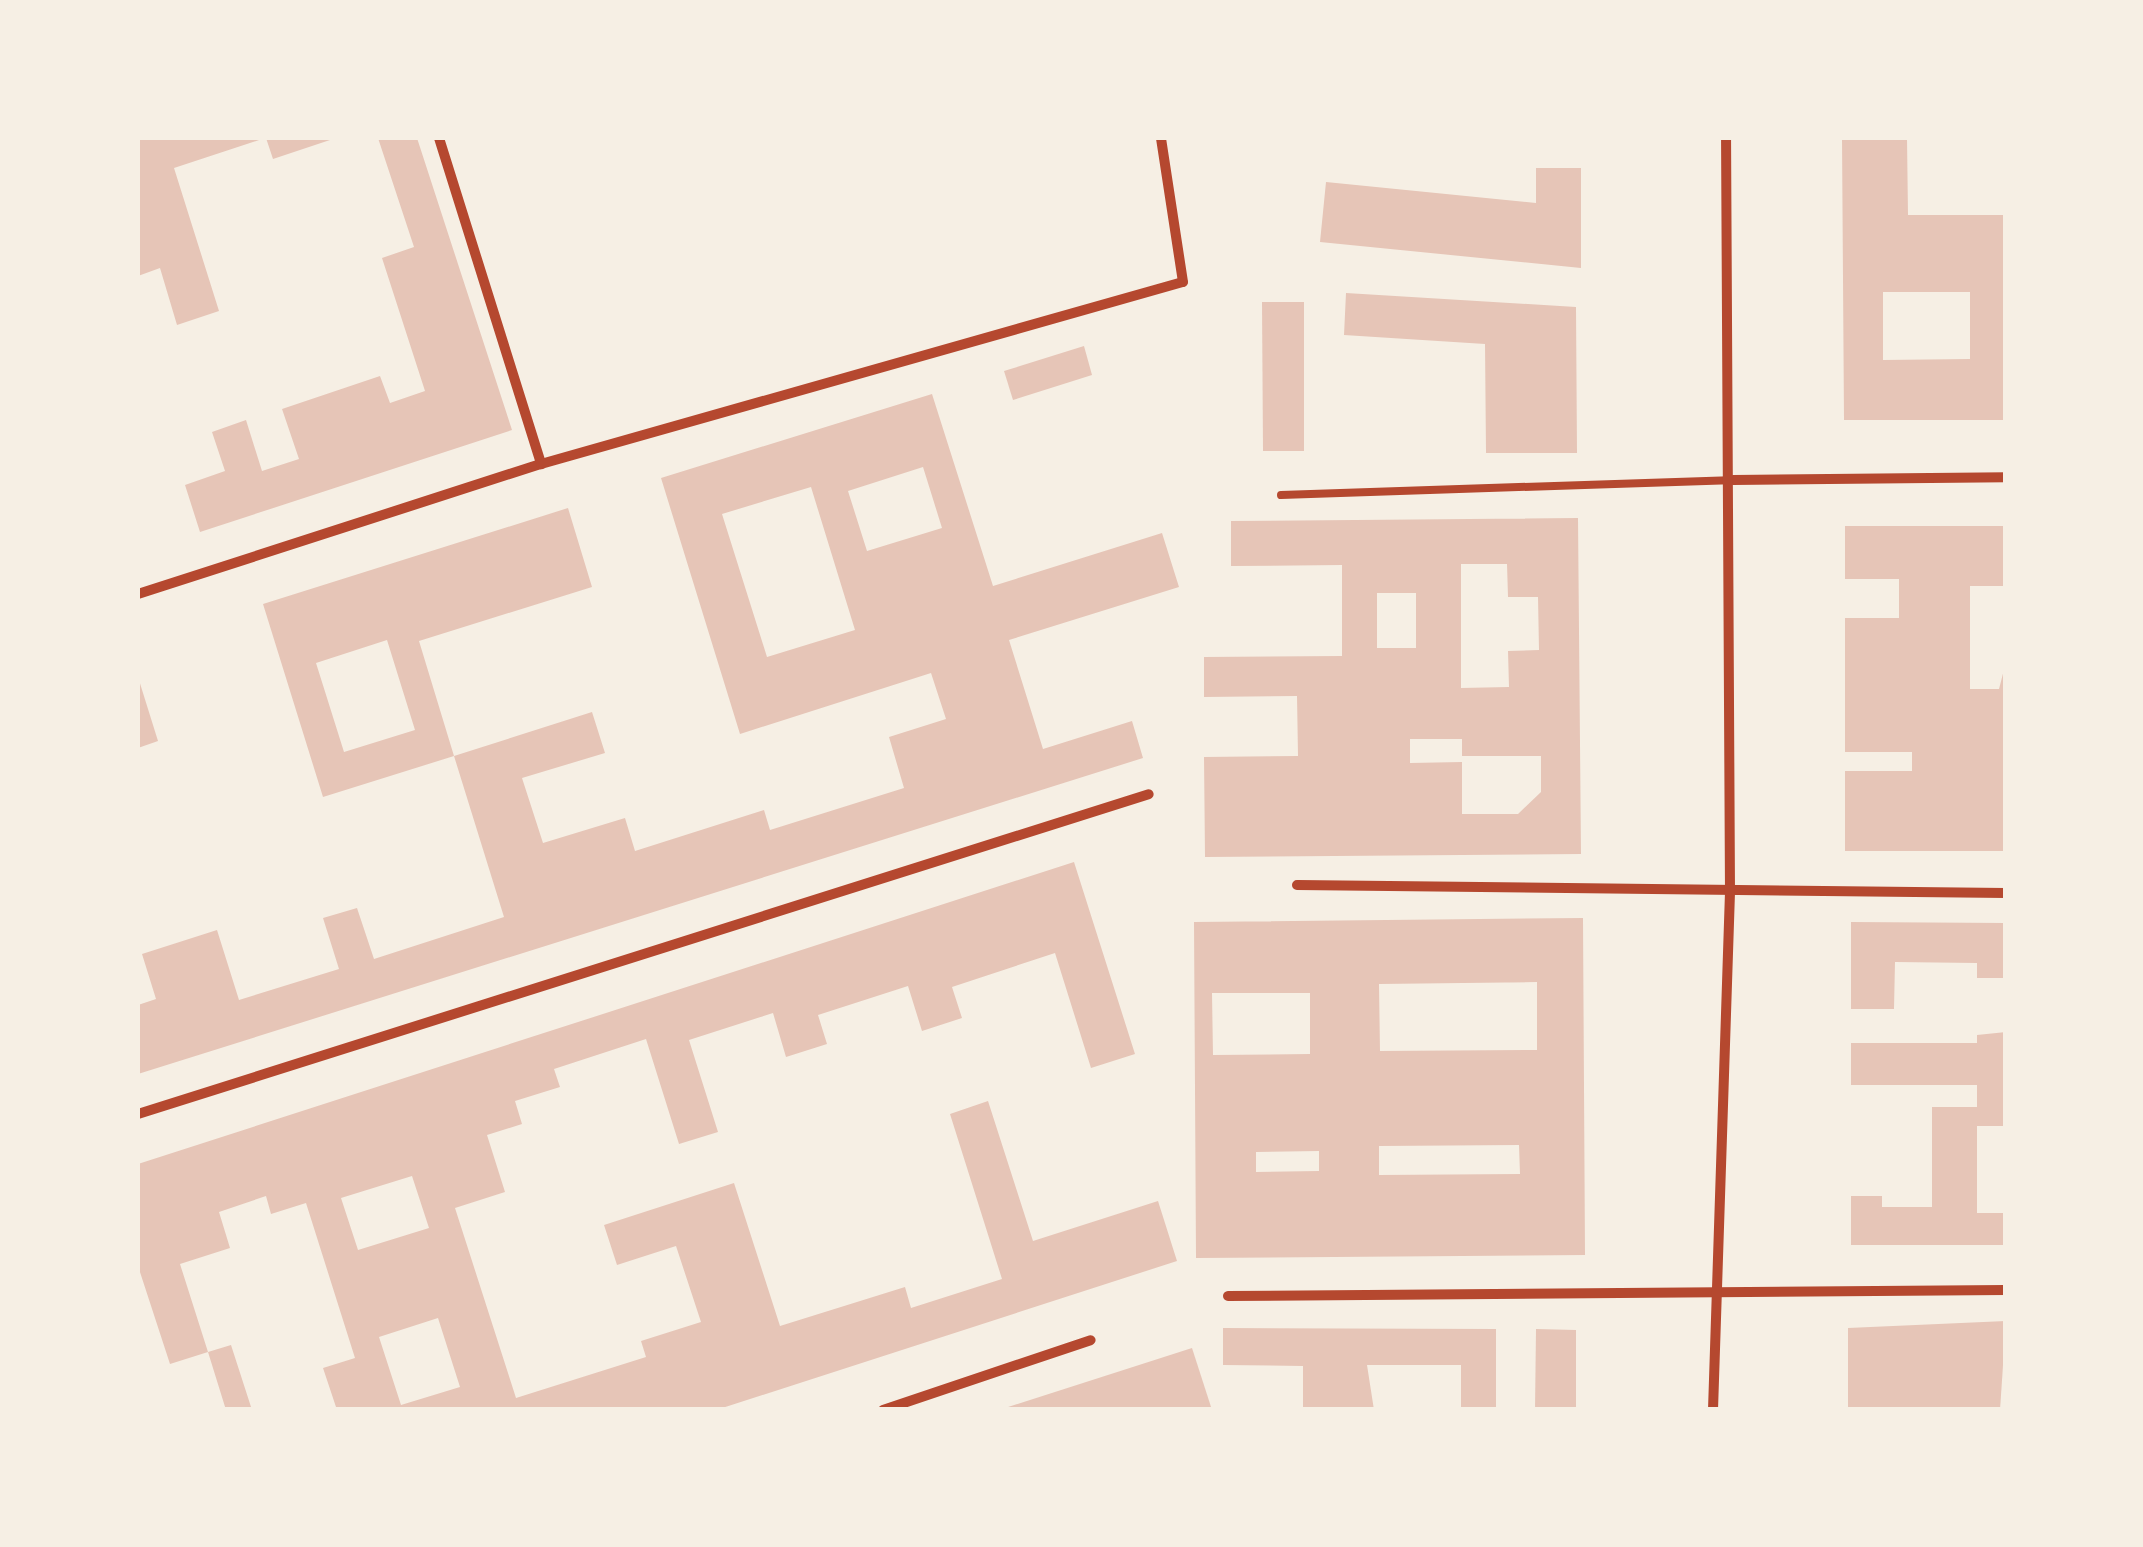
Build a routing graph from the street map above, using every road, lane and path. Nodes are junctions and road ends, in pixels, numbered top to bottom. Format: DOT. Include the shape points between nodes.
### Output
graph roads {
  1 [pos="439,138"];
  2 [pos="1161,138"];
  3 [pos="1726,138"];
  4 [pos="541,464"];
  5 [pos="2006,477"];
  6 [pos="1733,480"];
  7 [pos="1281,495"];
  8 [pos="138,594"];
  9 [pos="1150,794"];
  10 [pos="1298,885"];
  11 [pos="1730,892"];
  12 [pos="2006,893"];
  13 [pos="138,1114"];
  14 [pos="2006,1290"];
  15 [pos="1720,1291"];
  16 [pos="1228,1296"];
  17 [pos="1092,1340"];
  18 [pos="883,1410"];
  19 [pos="1713,1410"];
  1 -- 4 [label="street"];
  2 -- 4 [label="street" via="1183,282"];
  3 -- 6 [label="street"];
  4 -- 8 [label="street"];
  5 -- 6 [label="street"];
  6 -- 7 [label="lane"];
  6 -- 11 [label="street"];
  9 -- 13 [label="street"];
  10 -- 11 [label="street"];
  11 -- 12 [label="street"];
  11 -- 15 [label="street"];
  14 -- 15 [label="street"];
  15 -- 16 [label="street"];
  15 -- 19 [label="street"];
  17 -- 18 [label="street"];
}
